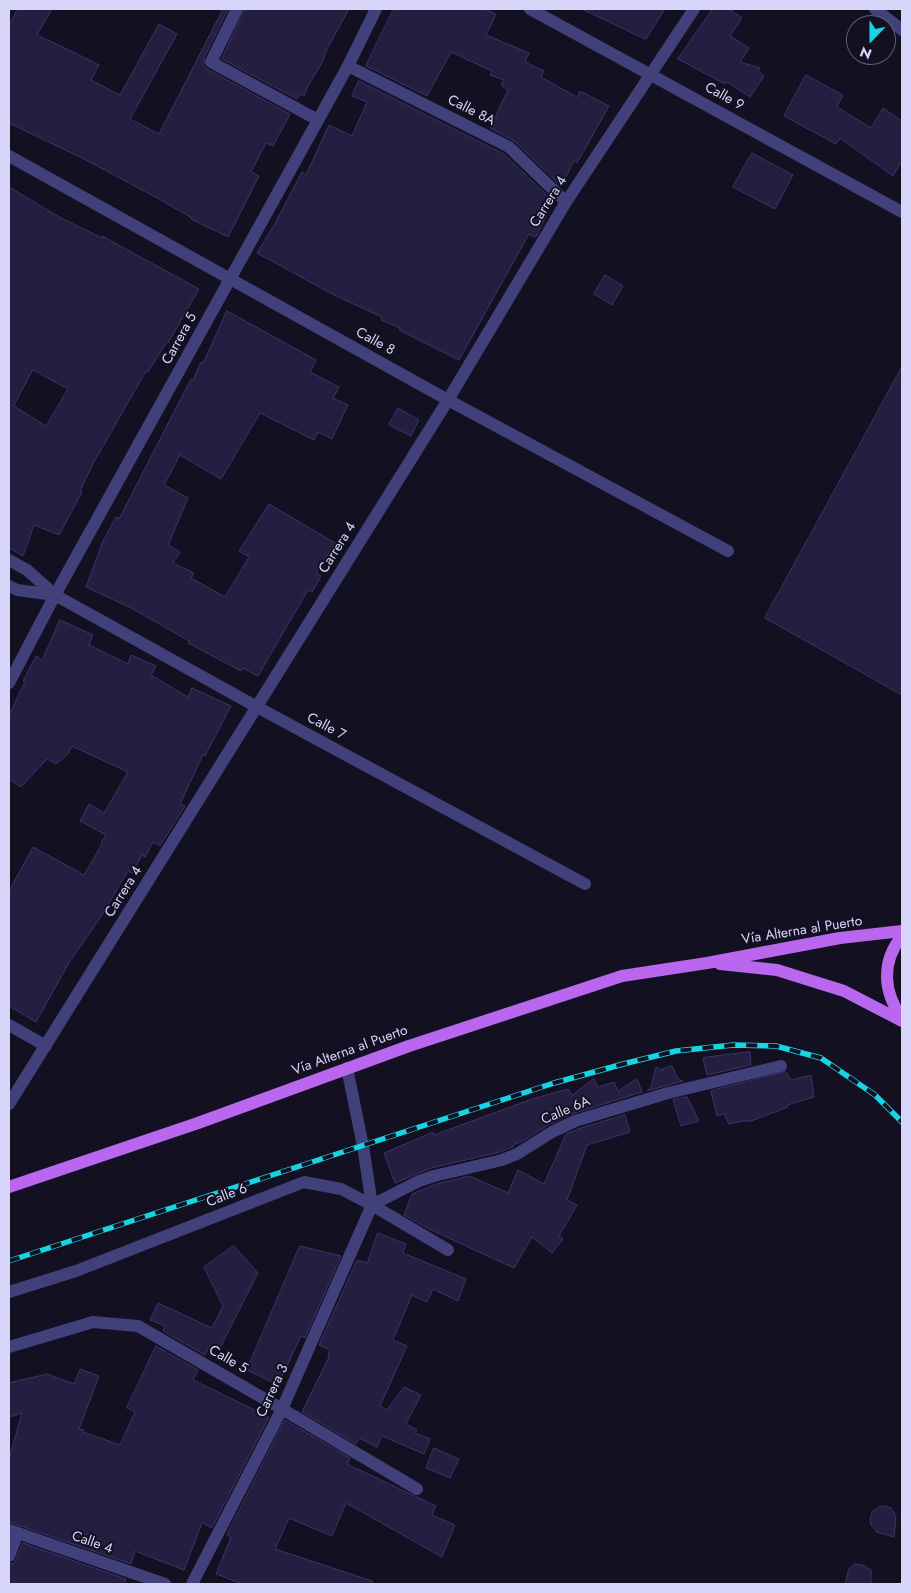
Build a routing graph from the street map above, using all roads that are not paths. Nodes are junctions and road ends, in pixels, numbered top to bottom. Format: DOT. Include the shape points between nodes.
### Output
graph roads {
  1 [pos="237,9"];
  2 [pos="376,9"];
  3 [pos="530,9"];
  4 [pos="694,9"];
  5 [pos="875,9"];
  6 [pos="902,30"];
  7 [pos="348,66"];
  8 [pos="650,74"];
  9 [pos="318,120"];
  10 [pos="9,156"];
  11 [pos="566,202"];
  12 [pos="902,212"];
  13 [pos="230,278"];
  14 [pos="448,400"];
  15 [pos="728,551"];
  16 [pos="9,560"];
  17 [pos="9,586"];
  18 [pos="55,595"];
  19 [pos="9,683"];
  20 [pos="257,707"];
  21 [pos="584,884"];
  22 [pos="902,930"];
  23 [pos="902,936"];
  24 [pos="707,963"];
  25 [pos="902,1019"];
  26 [pos="9,1026"];
  27 [pos="46,1046"];
  28 [pos="781,1066"];
  29 [pos="347,1068"];
  30 [pos="9,1104"];
  31 [pos="9,1187"];
  32 [pos="372,1205"];
  33 [pos="448,1250"];
  34 [pos="9,1292"];
  35 [pos="9,1347"];
  36 [pos="282,1409"];
  37 [pos="417,1489"];
  38 [pos="13,1532"];
  39 [pos="9,1556"];
  40 [pos="165,1584"];
  41 [pos="192,1584"];
  1 -- 9 [label="street" via="211,62"];
  2 -- 7 [label="street, Carrera 5"];
  3 -- 8 [label="street, Calle 9"];
  4 -- 8 [label="street, Carrera 4"];
  5 -- 6 [label="street"];
  7 -- 9 [label="street, Carrera 5"];
  7 -- 11 [label="street, Calle 8A" via="509,147"];
  8 -- 11 [label="street, Carrera 4"];
  8 -- 12 [label="street, Calle 9"];
  9 -- 13 [label="street, Carrera 5"];
  10 -- 13 [label="street, Calle 8"];
  11 -- 14 [label="street, Carrera 4"];
  13 -- 14 [label="street, Calle 8"];
  13 -- 18 [label="street, Carrera 5"];
  14 -- 15 [label="street, Calle 8"];
  14 -- 20 [label="street, Carrera 4"];
  16 -- 18 [label="street, Calle 7" via="27,570"];
  17 -- 18 [label="street, Calle 7"];
  18 -- 19 [label="street, Carrera 5"];
  18 -- 20 [label="street, Calle 7"];
  20 -- 21 [label="street, Calle 7"];
  20 -- 27 [label="street, Carrera 4"];
  22 -- 24 [label="main road, Vía Alterna al Puerto"];
  23 -- 25 [label="main road" via="894,946 887,980 894,1006"];
  24 -- 25 [label="main road, Vía Alterna al Puerto" via="777,970 844,991"];
  24 -- 29 [label="main road, Vía Alterna al Puerto" via="622,976"];
  26 -- 27 [label="street"];
  27 -- 30 [label="street, Carrera 4"];
  28 -- 32 [label="street, Calle 6A" via="668,1093 575,1121 517,1154 419,1181"];
  29 -- 31 [label="main road, Vía Alterna al Puerto"];
  29 -- 32 [label="street"];
  32 -- 33 [label="street, Calle 6"];
  32 -- 34 [label="street, Calle 6" via="341,1189 304,1182 76,1271"];
  32 -- 36 [label="street, Carrera 3"];
  35 -- 36 [label="street, Calle 5" via="93,1322 138,1326"];
  36 -- 37 [label="street, Calle 5"];
  36 -- 41 [label="street, Carrera 3"];
  38 -- 39 [label="street"];
  38 -- 40 [label="street, Calle 4"];
}
